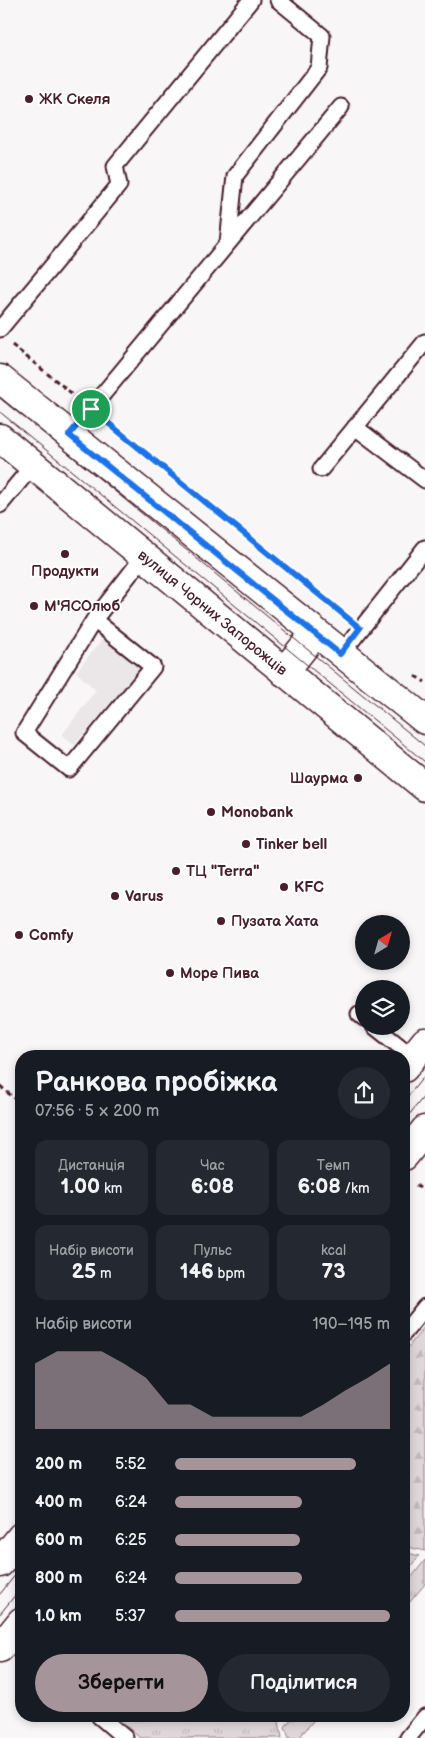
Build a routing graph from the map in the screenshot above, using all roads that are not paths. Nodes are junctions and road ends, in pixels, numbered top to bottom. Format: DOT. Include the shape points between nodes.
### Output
graph roads {
  1 [pos="251,0"];
  2 [pos="278,0"];
  3 [pos="341,107"];
  4 [pos="228,243"];
  5 [pos="4,335"];
  6 [pos="425,342"];
  7 [pos="0,379"];
  8 [pos="355,427"];
  9 [pos="69,435"];
  10 [pos="0,438"];
  11 [pos="33,465"];
  12 [pos="321,469"];
  13 [pos="425,480"];
  14 [pos="0,505"];
  15 [pos="425,548"];
  16 [pos="144,556"];
  17 [pos="94,620"];
  18 [pos="315,633"];
  19 [pos="340,654"];
  20 [pos="284,672"];
  21 [pos="425,720"];
  22 [pos="425,787"];
  23 [pos="386,1035"];
  24 [pos="406,1050"];
  25 [pos="425,1130"];
  26 [pos="410,1149"];
  27 [pos="425,1307"];
  28 [pos="410,1325"];
  29 [pos="15,1544"];
  30 [pos="0,1563"];
  31 [pos="15,1629"];
  32 [pos="0,1648"];
  33 [pos="425,1717"];
  34 [pos="106,1722"];
  35 [pos="125,1738"];
  36 [pos="408,1738"];
  1 -- 5 [label="lane" via="115,166 119,185"];
  2 -- 4 [label="lane" via="322,36 319,68 235,176"];
  3 -- 4 [label="lane"];
  4 -- 9 [label="lane"];
  6 -- 8 [label="lane"];
  7 -- 9 [label="main road"];
  8 -- 12 [label="lane"];
  8 -- 13 [label="lane"];
  9 -- 18 [label="main road"];
  10 -- 11 [label="main road, вулиця Чорних Запорожців"];
  11 -- 14 [label="lane"];
  11 -- 16 [label="main road, вулиця Чорних Запорожців"];
  15 -- 19 [label="lane"];
  16 -- 17 [label="lane"];
  16 -- 20 [label="main road, вулиця Чорних Запорожців"];
  17 -- 17 [label="lane" via="153,667 69,769 24,733"];
  18 -- 19 [label="main road"];
  18 -- 20 [label="main road"];
  19 -- 21 [label="main road"];
  20 -- 22 [label="main road, вулиця Чорних Запорожців"];
  23 -- 24 [label="lane"];
  25 -- 26 [label="main road"];
  27 -- 28 [label="lane"];
  29 -- 30 [label="main road"];
  31 -- 32 [label="main road"];
  33 -- 36 [label="lane"];
  34 -- 35 [label="lane"];
}
